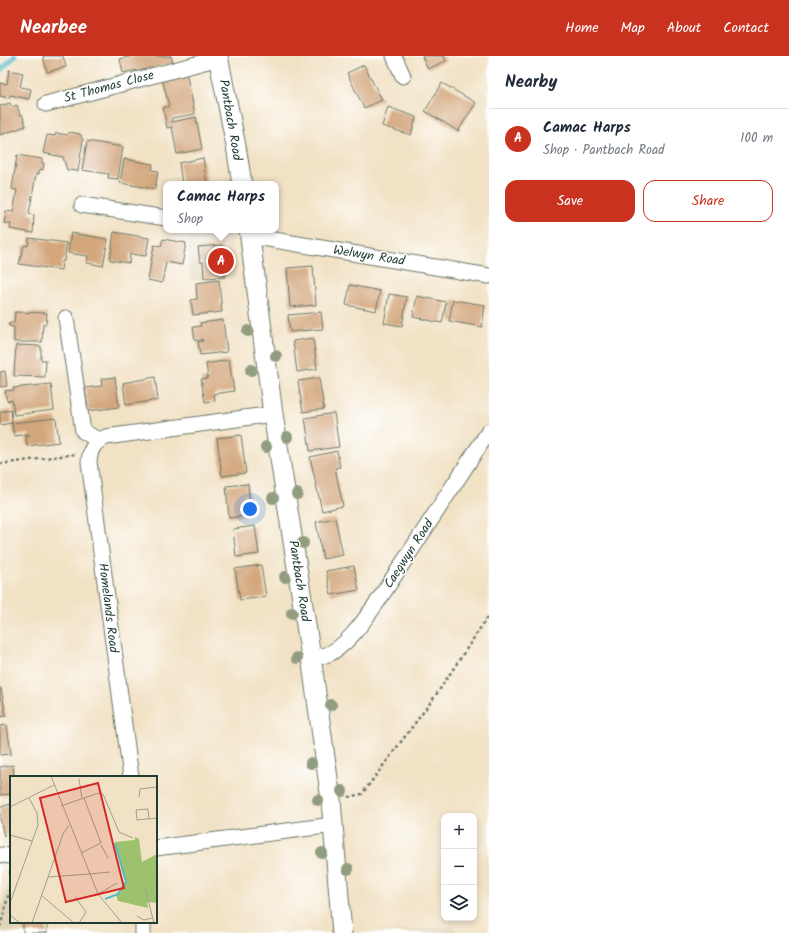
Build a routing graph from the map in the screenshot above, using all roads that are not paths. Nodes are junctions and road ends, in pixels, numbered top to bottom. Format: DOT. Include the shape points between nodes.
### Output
graph roads {
  1 [pos="394,56"];
  2 [pos="219,57"];
  3 [pos="403,76"];
  4 [pos="46,104"];
  5 [pos="242,181"];
  6 [pos="82,205"];
  7 [pos="163,218"];
  8 [pos="247,233"];
  9 [pos="252,233"];
  10 [pos="489,276"];
  11 [pos="66,318"];
  12 [pos="273,414"];
  13 [pos="489,431"];
  14 [pos="98,440"];
  15 [pos="311,657"];
  16 [pos="131,776"];
  17 [pos="333,825"];
  18 [pos="157,848"];
  19 [pos="0,854"];
  20 [pos="10,856"];
  21 [pos="342,933"];
  1 -- 3 [label="street"];
  2 -- 4 [label="street, St Thomas Close"];
  2 -- 5 [label="street, Pantbach Road"];
  6 -- 7 [label="street"];
  8 -- 12 [label="street, Pantbach Road"];
  9 -- 10 [label="street, Welwyn Road"];
  11 -- 14 [label="street" via="83,431"];
  12 -- 14 [label="street"];
  12 -- 15 [label="street, Pantbach Road"];
  13 -- 15 [label="street, Caegwyn Road" via="361,624 335,650 326,655"];
  14 -- 16 [label="street, Homelands Road" via="92,446 89,462"];
  15 -- 17 [label="street, Pantbach Road"];
  17 -- 18 [label="street"];
  17 -- 21 [label="street, Pantbach Road"];
  19 -- 20 [label="street"];
}
